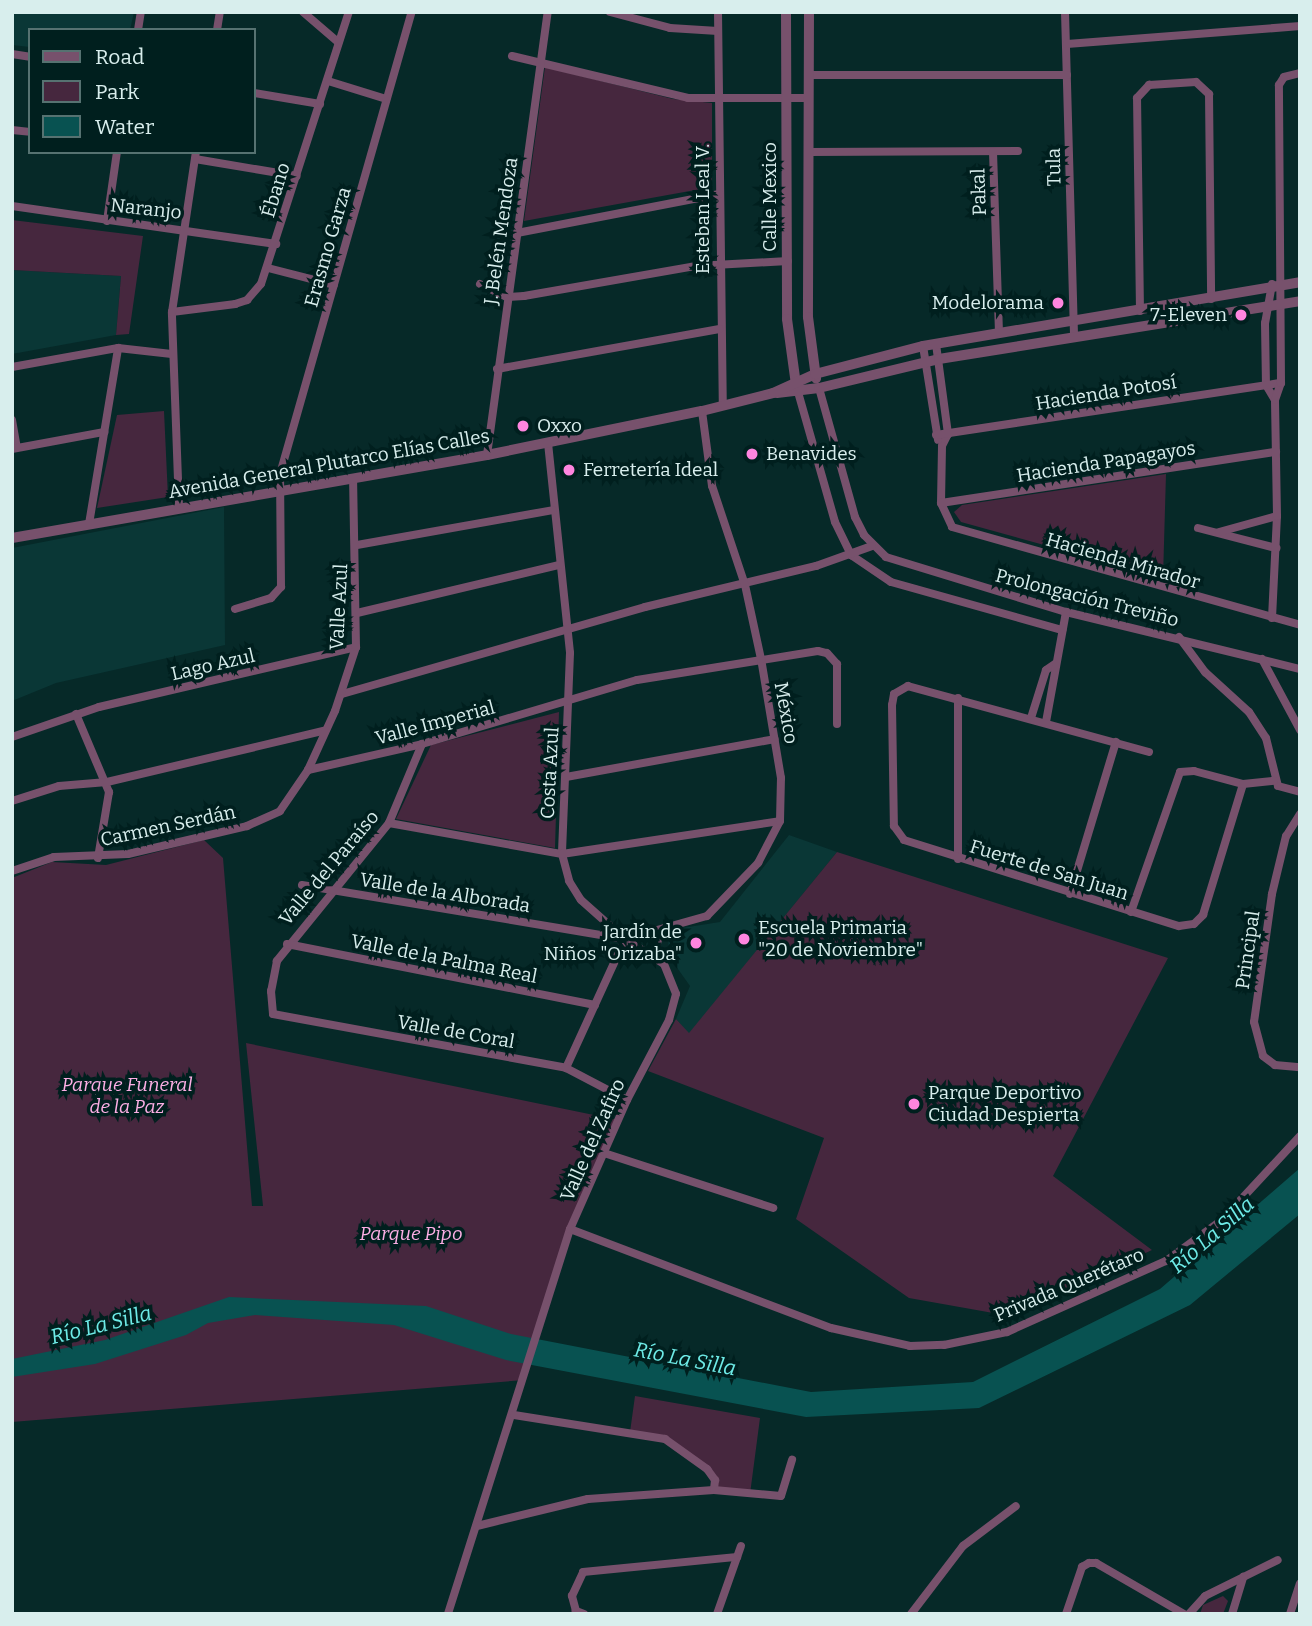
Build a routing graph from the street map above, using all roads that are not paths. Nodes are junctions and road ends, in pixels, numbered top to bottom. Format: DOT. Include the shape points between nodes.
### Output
graph roads {
  1 [pos="303,12"];
  2 [pos="349,12"];
  3 [pos="412,12"];
  4 [pos="548,12"];
  5 [pos="610,12"];
  6 [pos="718,12"];
  7 [pos="786,12"];
  8 [pos="809,12"];
  9 [pos="1065,12"];
  10 [pos="1300,26"];
  11 [pos="718,31"];
  12 [pos="338,42"];
  13 [pos="1067,44"];
  14 [pos="512,56"];
  15 [pos="541,62"];
  16 [pos="1300,73"];
  17 [pos="809,75"];
  18 [pos="1067,75"];
  19 [pos="328,81"];
  20 [pos="256,93"];
  21 [pos="809,98"];
  22 [pos="386,99"];
  23 [pos="786,99"];
  24 [pos="719,100"];
  25 [pos="320,104"];
  26 [pos="1018,151"];
  27 [pos="808,152"];
  28 [pos="993,152"];
  29 [pos="117,154"];
  30 [pos="196,155"];
  31 [pos="297,176"];
  32 [pos="719,194"];
  33 [pos="12,206"];
  34 [pos="107,220"];
  35 [pos="183,229"];
  36 [pos="517,233"];
  37 [pos="276,244"];
  38 [pos="788,261"];
  39 [pos="719,264"];
  40 [pos="268,268"];
  41 [pos="1277,275"];
  42 [pos="1300,282"];
  43 [pos="480,284"];
  44 [pos="334,285"];
  45 [pos="1281,287"];
  46 [pos="1269,289"];
  47 [pos="507,297"];
  48 [pos="1211,299"];
  49 [pos="1300,301"];
  50 [pos="1281,304"];
  51 [pos="1266,307"];
  52 [pos="1140,311"];
  53 [pos="173,312"];
  54 [pos="1073,321"];
  55 [pos="719,329"];
  56 [pos="999,332"];
  57 [pos="1074,338"];
  58 [pos="936,344"];
  59 [pos="923,346"];
  60 [pos="118,348"];
  61 [pos="172,354"];
  62 [pos="939,359"];
  63 [pos="926,362"];
  64 [pos="12,367"];
  65 [pos="497,369"];
  66 [pos="815,374"];
  67 [pos="794,381"];
  68 [pos="1281,383"];
  69 [pos="1266,385"];
  70 [pos="819,388"];
  71 [pos="773,393"];
  72 [pos="798,393"];
  73 [pos="1275,400"];
  74 [pos="723,406"];
  75 [pos="702,411"];
  76 [pos="12,420"];
  77 [pos="104,432"];
  78 [pos="948,434"];
  79 [pos="936,435"];
  80 [pos="548,443"];
  81 [pos="942,446"];
  82 [pos="14,449"];
  83 [pos="1276,452"];
  84 [pos="487,455"];
  85 [pos="354,478"];
  86 [pos="278,491"];
  87 [pos="941,503"];
  88 [pos="179,507"];
  89 [pos="554,510"];
  90 [pos="1277,516"];
  91 [pos="89,524"];
  92 [pos="1198,528"];
  93 [pos="1218,532"];
  94 [pos="12,538"];
  95 [pos="357,545"];
  96 [pos="872,546"];
  97 [pos="1276,548"];
  98 [pos="851,555"];
  99 [pos="559,565"];
  100 [pos="745,585"];
  101 [pos="235,609"];
  102 [pos="1066,612"];
  103 [pos="357,613"];
  104 [pos="1272,618"];
  105 [pos="1300,625"];
  106 [pos="569,628"];
  107 [pos="1062,630"];
  108 [pos="1179,637"];
  109 [pos="356,647"];
  110 [pos="761,659"];
  111 [pos="1262,659"];
  112 [pos="1055,664"];
  113 [pos="1300,669"];
  114 [pos="342,694"];
  115 [pos="958,698"];
  116 [pos="569,703"];
  117 [pos="76,713"];
  118 [pos="1031,718"];
  119 [pos="1046,722"];
  120 [pos="837,724"];
  121 [pos="1300,730"];
  122 [pos="323,731"];
  123 [pos="12,737"];
  124 [pos="775,739"];
  125 [pos="1116,742"];
  126 [pos="422,744"];
  127 [pos="1149,752"];
  128 [pos="308,770"];
  129 [pos="566,777"];
  130 [pos="1274,781"];
  131 [pos="107,782"];
  132 [pos="1243,784"];
  133 [pos="1300,792"];
  134 [pos="12,801"];
  135 [pos="1300,814"];
  136 [pos="780,821"];
  137 [pos="389,823"];
  138 [pos="562,854"];
  139 [pos="97,858"];
  140 [pos="958,859"];
  141 [pos="12,871"];
  142 [pos="302,885"];
  143 [pos="334,890"];
  144 [pos="1070,894"];
  145 [pos="1131,912"];
  146 [pos="661,930"];
  147 [pos="625,939"];
  148 [pos="286,944"];
  149 [pos="654,954"];
  150 [pos="595,1005"];
  151 [pos="272,1014"];
  152 [pos="1300,1067"];
  153 [pos="566,1068"];
  154 [pos="627,1100"];
  155 [pos="1300,1136"];
  156 [pos="604,1153"];
  157 [pos="774,1208"];
  158 [pos="570,1229"];
  159 [pos="514,1415"];
  160 [pos="792,1460"];
  161 [pos="714,1490"];
  162 [pos="1016,1506"];
  163 [pos="477,1526"];
  164 [pos="741,1546"];
  165 [pos="737,1557"];
  166 [pos="1278,1560"];
  167 [pos="1243,1577"];
  168 [pos="1300,1584"];
  169 [pos="450,1613"];
  170 [pos="584,1614"];
  171 [pos="717,1614"];
  172 [pos="911,1614"];
  173 [pos="1066,1614"];
  174 [pos="1187,1614"];
  175 [pos="1232,1614"];
  176 [pos="1290,1614"];
  1 -- 12 [label="street"];
  2 -- 12 [label="street, Ébano"];
  3 -- 22 [label="street, Erasmo Garza"];
  4 -- 15 [label="street, J. Belén Mendoza"];
  5 -- 11 [label="street" via="670,28"];
  6 -- 11 [label="street, Esteban Leal V."];
  7 -- 23 [label="street, Calle Mexico"];
  8 -- 17 [label="street, Calle Mexico"];
  9 -- 13 [label="street, Tula"];
  10 -- 13 [label="street"];
  11 -- 24 [label="street, Esteban Leal V."];
  12 -- 19 [label="street, Ébano"];
  13 -- 18 [label="street, Tula"];
  14 -- 15 [label="street"];
  15 -- 24 [label="street" via="660,93"];
  15 -- 36 [label="street, J. Belén Mendoza"];
  16 -- 41 [label="street" via="1284,77 1279,85"];
  17 -- 18 [label="street"];
  17 -- 21 [label="street, Calle Mexico"];
  18 -- 54 [label="street, Tula"];
  19 -- 22 [label="street"];
  19 -- 25 [label="street, Ébano"];
  20 -- 25 [label="street"];
  21 -- 23 [label="street"];
  21 -- 27 [label="street, Calle Mexico"];
  22 -- 44 [label="street, Erasmo Garza"];
  23 -- 24 [label="street"];
  23 -- 38 [label="street, Calle Mexico"];
  24 -- 32 [label="street, Esteban Leal V."];
  25 -- 31 [label="street, Ébano"];
  26 -- 28 [label="street"];
  27 -- 28 [label="street, Pakal"];
  27 -- 66 [label="street, Calle Mexico" via="808,317"];
  28 -- 56 [label="street, Pakal"];
  29 -- 34 [label="street"];
  30 -- 31 [label="street"];
  30 -- 35 [label="street"];
  31 -- 37 [label="street, Ébano"];
  32 -- 36 [label="street"];
  32 -- 39 [label="street, Esteban Leal V."];
  33 -- 34 [label="street, Naranjo"];
  34 -- 35 [label="street, Naranjo"];
  35 -- 37 [label="street, Naranjo"];
  35 -- 53 [label="street"];
  36 -- 47 [label="street, J. Belén Mendoza"];
  37 -- 40 [label="street, Ébano"];
  38 -- 39 [label="street"];
  38 -- 67 [label="street, Calle Mexico" via="788,344"];
  39 -- 47 [label="street"];
  39 -- 55 [label="street, Esteban Leal V."];
  40 -- 44 [label="street"];
  40 -- 53 [label="street, Ébano" via="247,300"];
  41 -- 45 [label="street"];
  41 -- 46 [label="street"];
  42 -- 45 [label="street, Avenida General Plutarco Elías Calles"];
  43 -- 47 [label="street"];
  44 -- 86 [label="street, Erasmo Garza"];
  45 -- 46 [label="street, Avenida General Plutarco Elías Calles"];
  45 -- 50 [label="street"];
  46 -- 48 [label="street, Avenida General Plutarco Elías Calles"];
  46 -- 51 [label="street"];
  47 -- 65 [label="street, J. Belén Mendoza"];
  48 -- 52 [label="street, Avenida General Plutarco Elías Calles"];
  48 -- 52 [label="street" via="1209,93 1204,86 1149,85 1140,89"];
  49 -- 50 [label="street, Avenida General Plutarco Elías Calles"];
  50 -- 51 [label="street, Avenida General Plutarco Elías Calles"];
  50 -- 68 [label="street"];
  51 -- 57 [label="street, Avenida General Plutarco Elías Calles"];
  51 -- 69 [label="street"];
  52 -- 54 [label="street, Avenida General Plutarco Elías Calles"];
  53 -- 61 [label="street"];
  54 -- 56 [label="street, Avenida General Plutarco Elías Calles"];
  54 -- 57 [label="street, Tula"];
  55 -- 65 [label="street"];
  55 -- 74 [label="street, Esteban Leal V."];
  56 -- 58 [label="street, Avenida General Plutarco Elías Calles"];
  57 -- 62 [label="street, Avenida General Plutarco Elías Calles"];
  58 -- 59 [label="street, Avenida General Plutarco Elías Calles"];
  58 -- 62 [label="street"];
  59 -- 63 [label="street"];
  59 -- 66 [label="street, Avenida General Plutarco Elías Calles"];
  60 -- 61 [label="street"];
  60 -- 64 [label="street"];
  60 -- 77 [label="street"];
  61 -- 88 [label="street"];
  62 -- 63 [label="street, Avenida General Plutarco Elías Calles"];
  62 -- 78 [label="street"];
  63 -- 70 [label="street, Avenida General Plutarco Elías Calles"];
  63 -- 79 [label="street"];
  65 -- 84 [label="street, J. Belén Mendoza"];
  66 -- 67 [label="street, Avenida General Plutarco Elías Calles"];
  66 -- 70 [label="street, Calle Mexico"];
  67 -- 71 [label="street, Avenida General Plutarco Elías Calles"];
  67 -- 72 [label="street, Calle Mexico"];
  68 -- 69 [label="street, Hacienda Potosí"];
  68 -- 73 [label="street"];
  69 -- 73 [label="street"];
  69 -- 78 [label="street, Hacienda Potosí"];
  70 -- 72 [label="street, Avenida General Plutarco Elías Calles"];
  70 -- 96 [label="street" via="855,517"];
  71 -- 72 [label="street, Avenida General Plutarco Elías Calles"];
  71 -- 74 [label="street, Avenida General Plutarco Elías Calles"];
  72 -- 98 [label="street" via="835,522"];
  73 -- 83 [label="street"];
  74 -- 75 [label="street, Avenida General Plutarco Elías Calles"];
  75 -- 80 [label="street, Avenida General Plutarco Elías Calles"];
  75 -- 100 [label="street, México" via="712,486"];
  76 -- 82 [label="street"];
  77 -- 82 [label="street"];
  77 -- 91 [label="street"];
  78 -- 79 [label="street, Hacienda Potosí"];
  78 -- 81 [label="street"];
  79 -- 81 [label="street"];
  80 -- 84 [label="street, Avenida General Plutarco Elías Calles"];
  80 -- 89 [label="street, Costa Azul"];
  81 -- 87 [label="street"];
  83 -- 87 [label="street, Hacienda Papagayos"];
  83 -- 90 [label="street"];
  84 -- 85 [label="street, Avenida General Plutarco Elías Calles"];
  85 -- 86 [label="street, Avenida General Plutarco Elías Calles"];
  85 -- 95 [label="street, Valle Azul"];
  86 -- 88 [label="street, Avenida General Plutarco Elías Calles"];
  86 -- 101 [label="street, Erasmo Garza" via="281,587 271,598"];
  87 -- 104 [label="street, Hacienda Mirador" via="943,515 959,531"];
  88 -- 91 [label="street, Avenida General Plutarco Elías Calles"];
  89 -- 95 [label="street"];
  89 -- 99 [label="street, Costa Azul"];
  90 -- 93 [label="street"];
  90 -- 97 [label="street"];
  91 -- 94 [label="street, Avenida General Plutarco Elías Calles"];
  92 -- 93 [label="street"];
  93 -- 97 [label="street"];
  95 -- 103 [label="street, Valle Azul"];
  96 -- 98 [label="street"];
  96 -- 102 [label="street, Prolongación Treviño" via="922,572"];
  97 -- 104 [label="street"];
  98 -- 100 [label="street"];
  98 -- 107 [label="street, Prolongación Treviño" via="891,582"];
  99 -- 103 [label="street"];
  99 -- 106 [label="street, Costa Azul"];
  100 -- 106 [label="street"];
  100 -- 110 [label="street, México"];
  102 -- 107 [label="street"];
  102 -- 108 [label="street, Prolongación Treviño"];
  103 -- 109 [label="street, Valle Azul"];
  104 -- 105 [label="street, Hacienda Mirador"];
  106 -- 114 [label="street"];
  106 -- 116 [label="street, Costa Azul"];
  107 -- 112 [label="street"];
  108 -- 111 [label="street, Prolongación Treviño"];
  108 -- 130 [label="street" via="1205,672 1249,712 1266,738"];
  109 -- 114 [label="street, Valle Azul"];
  109 -- 117 [label="street, Lago Azul"];
  110 -- 116 [label="street, Valle Imperial" via="637,680"];
  110 -- 120 [label="street, Valle Imperial" via="818,651 834,658"];
  110 -- 124 [label="street, México"];
  111 -- 113 [label="street, Prolongación Treviño"];
  111 -- 121 [label="street"];
  112 -- 118 [label="street" via="1046,670"];
  112 -- 119 [label="street" via="1058,674"];
  114 -- 122 [label="street, Valle Azul"];
  115 -- 118 [label="street"];
  115 -- 140 [label="street"];
  115 -- 140 [label="street, Fuerte de San Juan" via="916,686 894,694 897,834"];
  116 -- 126 [label="street, Valle Imperial"];
  116 -- 129 [label="street, Costa Azul"];
  117 -- 123 [label="street, Lago Azul"];
  117 -- 131 [label="street"];
  118 -- 119 [label="street"];
  119 -- 125 [label="street"];
  122 -- 128 [label="street, Valle Azul"];
  122 -- 131 [label="street"];
  124 -- 129 [label="street"];
  124 -- 136 [label="street, México" via="781,778"];
  125 -- 127 [label="street"];
  125 -- 144 [label="street"];
  126 -- 128 [label="street, Valle Imperial"];
  126 -- 137 [label="street, Valle del Paraíso"];
  128 -- 139 [label="street, Carmen Serdán" via="270,819"];
  129 -- 138 [label="street, Costa Azul"];
  130 -- 132 [label="street"];
  130 -- 133 [label="street"];
  131 -- 134 [label="street" via="59,786"];
  131 -- 139 [label="street" via="109,797"];
  132 -- 145 [label="street" via="1194,771 1180,772"];
  132 -- 145 [label="street, Fuerte de San Juan" via="1203,915 1194,924 1179,926"];
  135 -- 152 [label="street, Principal" via="1286,836 1272,894 1254,1022 1263,1056 1275,1065"];
  136 -- 138 [label="street"];
  136 -- 146 [label="street, México" via="772,843 727,900 707,916"];
  137 -- 138 [label="street"];
  137 -- 143 [label="street, Valle del Paraíso"];
  138 -- 147 [label="street, Costa Azul" via="569,881 581,900"];
  139 -- 141 [label="street, Carmen Serdán" via="54,857"];
  140 -- 144 [label="street, Fuerte de San Juan"];
  142 -- 143 [label="street, Valle de la Alborada"];
  143 -- 147 [label="street, Valle de la Alborada"];
  143 -- 148 [label="street, Valle del Paraíso"];
  144 -- 145 [label="street, Fuerte de San Juan"];
  146 -- 147 [label="street, México"];
  146 -- 149 [label="street"];
  147 -- 149 [label="street, Valle del Zafiro"];
  147 -- 150 [label="street"];
  148 -- 150 [label="street, Valle de la Palma Real"];
  148 -- 151 [label="street, Valle del Paraíso" via="273,971"];
  149 -- 154 [label="street, Valle del Zafiro" via="673,980 675,1006"];
  150 -- 153 [label="street"];
  151 -- 153 [label="street, Valle de Coral"];
  153 -- 154 [label="street, Valle de Coral"];
  154 -- 156 [label="street, Valle del Zafiro"];
  155 -- 158 [label="street, Privada Querétaro" via="1223,1220 1166,1261 1007,1332 944,1345 910,1346 831,1328"];
  156 -- 157 [label="street"];
  156 -- 158 [label="street, Valle del Zafiro"];
  158 -- 159 [label="street, Valle del Zafiro"];
  159 -- 161 [label="street" via="665,1439 708,1469 715,1480"];
  159 -- 163 [label="street, Valle del Zafiro"];
  160 -- 161 [label="street" via="781,1496"];
  161 -- 163 [label="street" via="588,1499"];
  162 -- 172 [label="street" via="963,1546"];
  163 -- 169 [label="street, Valle del Zafiro"];
  164 -- 165 [label="street"];
  165 -- 170 [label="street" via="583,1572 572,1596 576,1611"];
  165 -- 171 [label="street"];
  166 -- 167 [label="street"];
  167 -- 174 [label="street" via="1205,1596"];
  167 -- 175 [label="street"];
  168 -- 176 [label="street"];
  173 -- 174 [label="street" via="1082,1567 1088,1563 1096,1563"];
}
